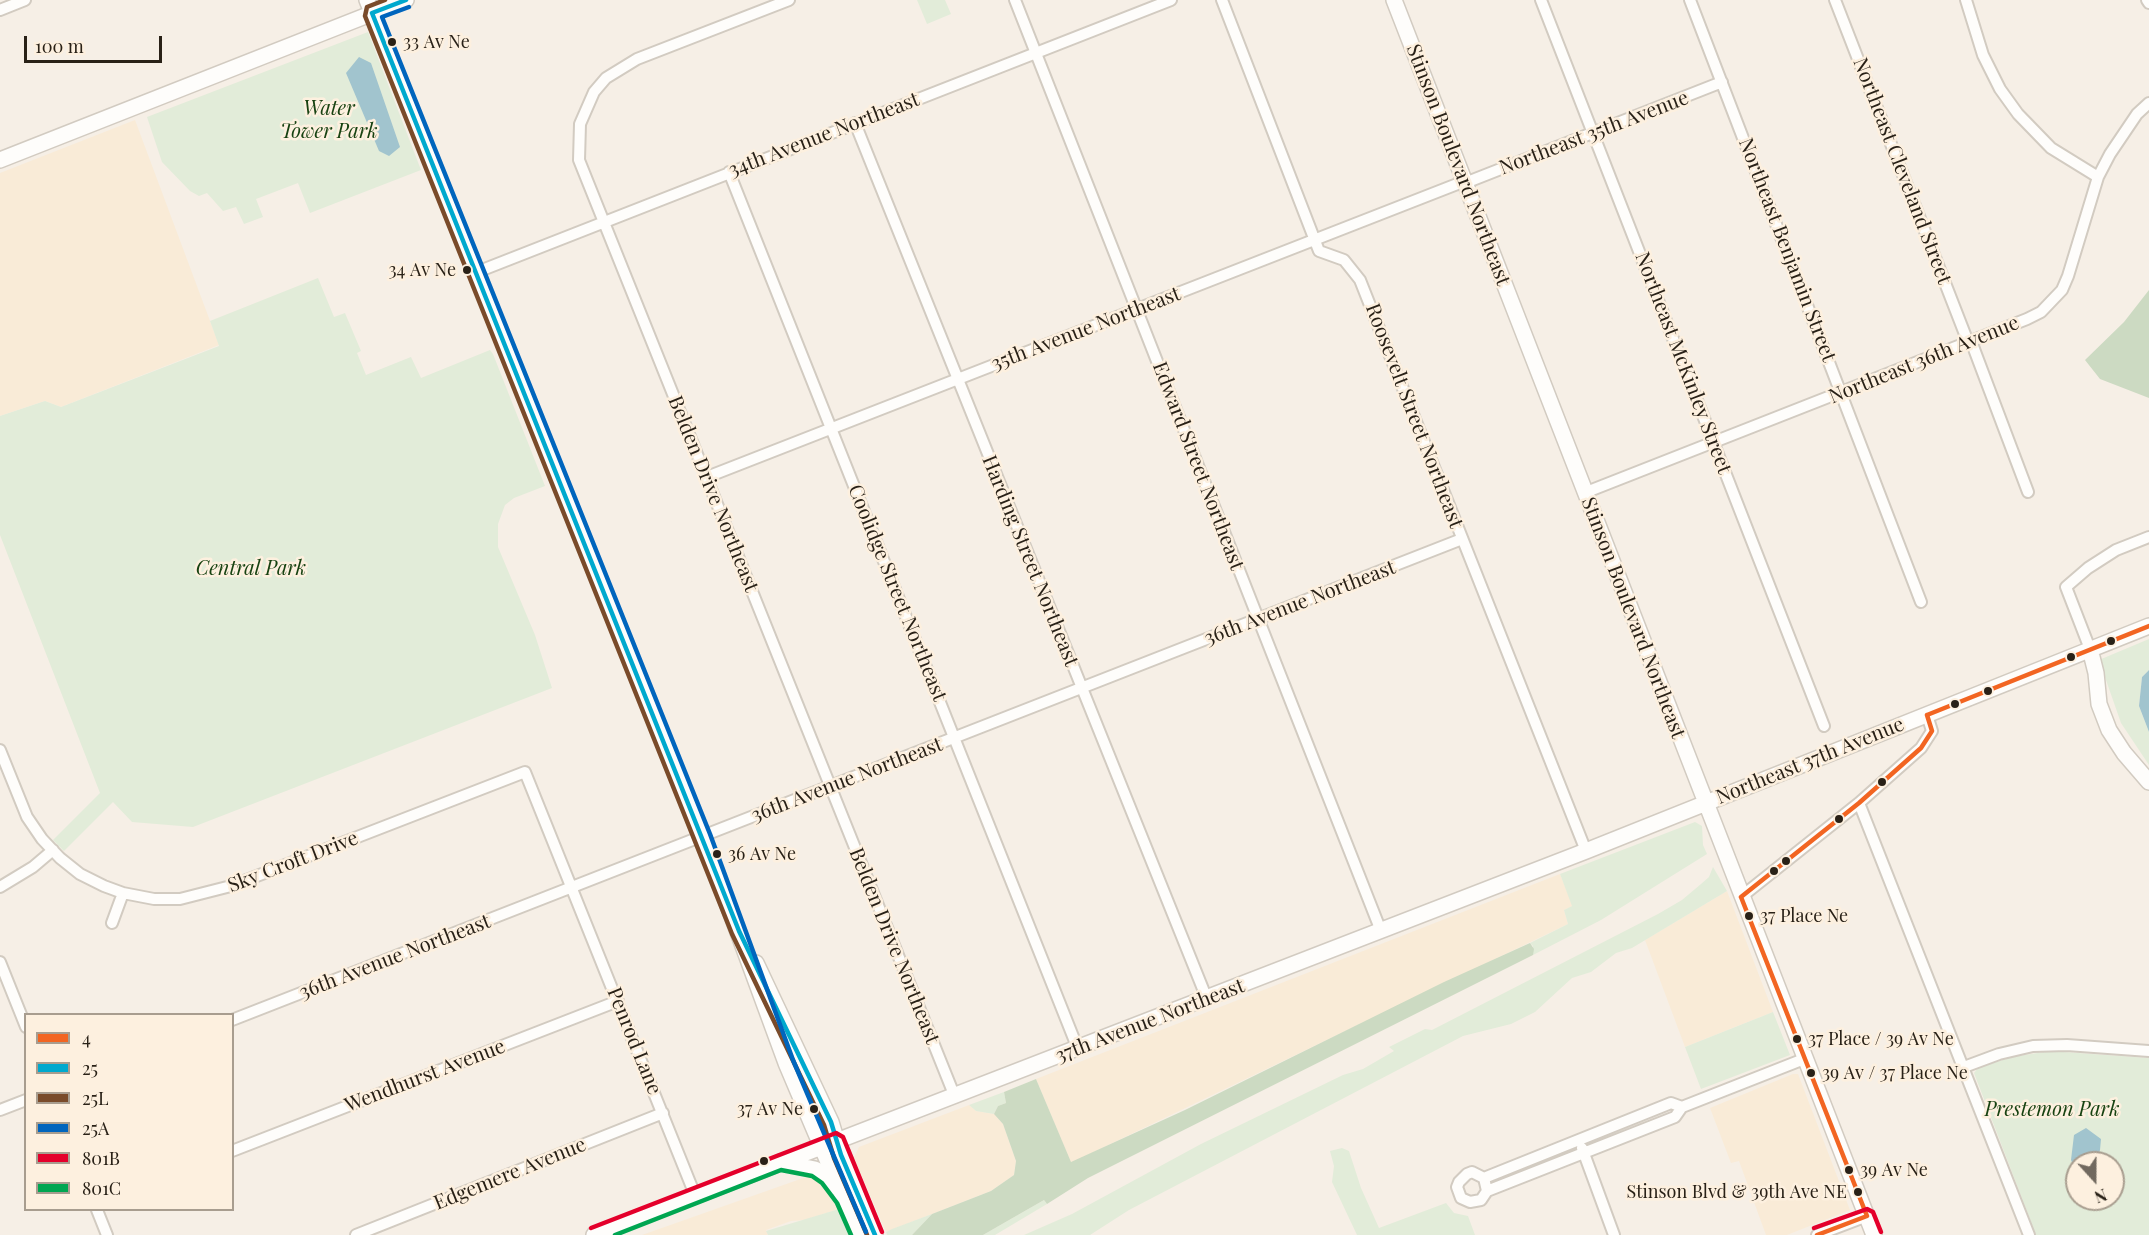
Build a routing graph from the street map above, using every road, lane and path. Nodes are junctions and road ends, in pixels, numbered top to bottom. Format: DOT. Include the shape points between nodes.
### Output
graph roads {
  1 [pos="26,0"];
  2 [pos="406,0"];
  3 [pos="789,0"];
  4 [pos="1015,0"];
  5 [pos="1171,0"];
  6 [pos="1222,0"];
  7 [pos="1394,0"];
  8 [pos="1541,0"];
  9 [pos="1690,0"];
  10 [pos="1835,0"];
  11 [pos="1966,0"];
  12 [pos="369,7"];
  13 [pos="0,10"];
  14 [pos="1036,52"];
  15 [pos="1722,82"];
  16 [pos="2149,103"];
  17 [pos="855,123"];
  18 [pos="1593,134"];
  19 [pos="0,160"];
  20 [pos="729,172"];
  21 [pos="2098,177"];
  22 [pos="1465,182"];
  23 [pos="602,222"];
  24 [pos="1315,239"];
  25 [pos="477,272"];
  26 [pos="1137,309"];
  27 [pos="1970,341"];
  28 [pos="958,379"];
  29 [pos="1843,392"];
  30 [pos="832,428"];
  31 [pos="1714,443"];
  32 [pos="706,477"];
  33 [pos="2028,492"];
  34 [pos="1584,493"];
  35 [pos="2149,537"];
  36 [pos="1461,539"];
  37 [pos="1921,602"];
  38 [pos="1258,619"];
  39 [pos="2149,626"];
  40 [pos="2090,649"];
  41 [pos="1080,689"];
  42 [pos="1927,715"];
  43 [pos="1824,726"];
  44 [pos="955,738"];
  45 [pos="0,752"];
  46 [pos="2149,782"];
  47 [pos="830,788"];
  48 [pos="1704,803"];
  49 [pos="1859,803"];
  50 [pos="703,837"];
  51 [pos="53,850"];
  52 [pos="1586,851"];
  53 [pos="0,886"];
  54 [pos="573,888"];
  55 [pos="123,893"];
  56 [pos="1741,897"];
  57 [pos="112,923"];
  58 [pos="739,931"];
  59 [pos="1381,931"];
  60 [pos="0,962"];
  61 [pos="1207,999"];
  62 [pos="618,1001"];
  63 [pos="234,1019"];
  64 [pos="24,1022"];
  65 [pos="1078,1049"];
  66 [pos="2149,1051"];
  67 [pos="1804,1059"];
  68 [pos="1964,1067"];
  69 [pos="955,1097"];
  70 [pos="24,1101"];
  71 [pos="1682,1107"];
  72 [pos="0,1110"];
  73 [pos="663,1113"];
  74 [pos="1579,1139"];
  75 [pos="836,1140"];
  76 [pos="821,1145"];
  77 [pos="234,1150"];
  78 [pos="1584,1152"];
  79 [pos="780,1162"];
  80 [pos="1484,1178"];
  81 [pos="1487,1191"];
  82 [pos="695,1195"];
  83 [pos="844,1199"];
  84 [pos="98,1211"];
  85 [pos="1867,1216"];
  86 [pos="107,1235"];
  87 [pos="356,1235"];
  88 [pos="594,1235"];
  89 [pos="859,1235"];
  90 [pos="875,1235"];
  91 [pos="1614,1235"];
  92 [pos="1817,1235"];
  93 [pos="1874,1235"];
  94 [pos="2029,1235"];
  1 -- 13 [label="street"];
  2 -- 12 [label="street"];
  3 -- 23 [label="street, Belden Drive Northeast" via="637,59 606,78 594,92 580,124 579,160"];
  4 -- 14 [label="street, Edward Street Northeast"];
  5 -- 14 [label="street, 34th Avenue Northeast"];
  6 -- 24 [label="street, Roosevelt Street Northeast"];
  7 -- 22 [label="street, Stinson Boulevard Northeast"];
  8 -- 18 [label="street, Northeast McKinley Street"];
  9 -- 15 [label="street, Northeast Benjamin Street"];
  10 -- 27 [label="street, Northeast Cleveland Street"];
  11 -- 21 [label="street" via="1983,56 2018,114 2051,148"];
  12 -- 19 [label="street"];
  12 -- 25 [label="street"];
  14 -- 17 [label="street, 34th Avenue Northeast"];
  14 -- 26 [label="street, Edward Street Northeast"];
  15 -- 18 [label="street, Northeast 35th Avenue"];
  15 -- 29 [label="street, Northeast Benjamin Street"];
  16 -- 21 [label="street, Northeast 36th Avenue" via="2137,114"];
  17 -- 20 [label="street, 34th Avenue Northeast"];
  17 -- 28 [label="street, Harding Street Northeast"];
  18 -- 22 [label="street, Northeast 35th Avenue"];
  18 -- 31 [label="street, Northeast McKinley Street"];
  20 -- 23 [label="street, 34th Avenue Northeast"];
  20 -- 30 [label="street, Coolidge Street Northeast"];
  21 -- 27 [label="street, Northeast 36th Avenue" via="2062,290 2041,312 2027,320"];
  22 -- 24 [label="street, 35th Avenue Northeast"];
  22 -- 34 [label="street, Stinson Boulevard Northeast"];
  23 -- 25 [label="street, 34th Avenue Northeast"];
  23 -- 32 [label="street, Belden Drive Northeast"];
  24 -- 26 [label="street, 35th Avenue Northeast"];
  24 -- 36 [label="street, Roosevelt Street Northeast" via="1319,251 1344,260 1360,280"];
  25 -- 50 [label="street"];
  26 -- 28 [label="street, 35th Avenue Northeast"];
  26 -- 38 [label="street, Edward Street Northeast"];
  27 -- 29 [label="street, Northeast 36th Avenue"];
  27 -- 33 [label="street, Northeast Cleveland Street"];
  28 -- 30 [label="street, 35th Avenue Northeast"];
  28 -- 41 [label="street, Harding Street Northeast"];
  29 -- 31 [label="street, Northeast 36th Avenue"];
  29 -- 37 [label="street, Northeast Benjamin Street"];
  30 -- 32 [label="street, 35th Avenue Northeast"];
  30 -- 44 [label="street, Coolidge Street Northeast"];
  31 -- 34 [label="street, Northeast 36th Avenue"];
  31 -- 43 [label="street, Northeast McKinley Street"];
  32 -- 47 [label="street, Belden Drive Northeast"];
  34 -- 48 [label="street, Stinson Boulevard Northeast"];
  35 -- 40 [label="street" via="2116,550 2066,587"];
  36 -- 38 [label="street, 36th Avenue Northeast"];
  36 -- 52 [label="street, Roosevelt Street Northeast"];
  38 -- 41 [label="street, 36th Avenue Northeast"];
  38 -- 59 [label="street, Edward Street Northeast"];
  39 -- 40 [label="street, Northeast 37th Avenue"];
  40 -- 42 [label="street, Northeast 37th Avenue"];
  40 -- 46 [label="street" via="2099,704 2109,730"];
  41 -- 44 [label="street, 36th Avenue Northeast"];
  41 -- 61 [label="street, Harding Street Northeast"];
  42 -- 48 [label="street, Northeast 37th Avenue"];
  42 -- 49 [label="street" via="1932,731 1921,747"];
  44 -- 47 [label="street, 36th Avenue Northeast"];
  44 -- 65 [label="street, Coolidge Street Northeast"];
  45 -- 51 [label="street, Sky Croft Drive" via="27,817"];
  47 -- 50 [label="street, 36th Avenue Northeast"];
  47 -- 69 [label="street, Belden Drive Northeast"];
  48 -- 52 [label="street, 37th Avenue Northeast"];
  48 -- 56 [label="street, Stinson Boulevard Northeast"];
  49 -- 56 [label="street"];
  49 -- 68 [label="street"];
  50 -- 54 [label="street, 36th Avenue Northeast"];
  50 -- 58 [label="street"];
  51 -- 53 [label="street"];
  51 -- 55 [label="street, Sky Croft Drive" via="80,874"];
  52 -- 59 [label="street, 37th Avenue Northeast"];
  54 -- 55 [label="street, Sky Croft Drive" via="525,772 206,894 154,899"];
  54 -- 62 [label="street, Penrod Lane"];
  54 -- 63 [label="street, 36th Avenue Northeast"];
  55 -- 57 [label="street"];
  56 -- 67 [label="street, Stinson Boulevard Northeast"];
  58 -- 75 [label="street" via="831,1122"];
  58 -- 76 [label="street" via="753,980"];
  59 -- 61 [label="street, 37th Avenue Northeast"];
  60 -- 64 [label="street"];
  61 -- 65 [label="street, 37th Avenue Northeast"];
  62 -- 73 [label="street, Penrod Lane"];
  62 -- 77 [label="street, Wendhurst Avenue"];
  65 -- 69 [label="street, 37th Avenue Northeast"];
  66 -- 68 [label="street" via="2033,1046"];
  67 -- 71 [label="street"];
  67 -- 85 [label="street, Stinson Boulevard Northeast"];
  68 -- 94 [label="street"];
  69 -- 75 [label="street, 37th Avenue Northeast"];
  70 -- 72 [label="street"];
  71 -- 74 [label="street" via="1671,1103"];
  71 -- 78 [label="street" via="1675,1118"];
  73 -- 82 [label="street, Penrod Lane"];
  73 -- 87 [label="street, Edgemere Avenue"];
  74 -- 78 [label="street"];
  74 -- 80 [label="street"];
  75 -- 76 [label="street, 37th Avenue Northeast"];
  75 -- 90 [label="street"];
  76 -- 79 [label="street, 37th Avenue Northeast"];
  76 -- 83 [label="street"];
  78 -- 81 [label="street"];
  78 -- 91 [label="street"];
  79 -- 82 [label="street, 37th Avenue Northeast"];
  79 -- 83 [label="street" via="819,1171"];
  80 -- 81 [label="street"];
  80 -- 81 [label="street" via="1467,1173 1459,1182 1458,1193 1465,1200 1476,1202"];
  82 -- 88 [label="street, 37th Avenue Northeast"];
  83 -- 89 [label="street"];
  84 -- 86 [label="street"];
  85 -- 92 [label="street"];
  85 -- 93 [label="street, Stinson Boulevard Northeast"];
}
